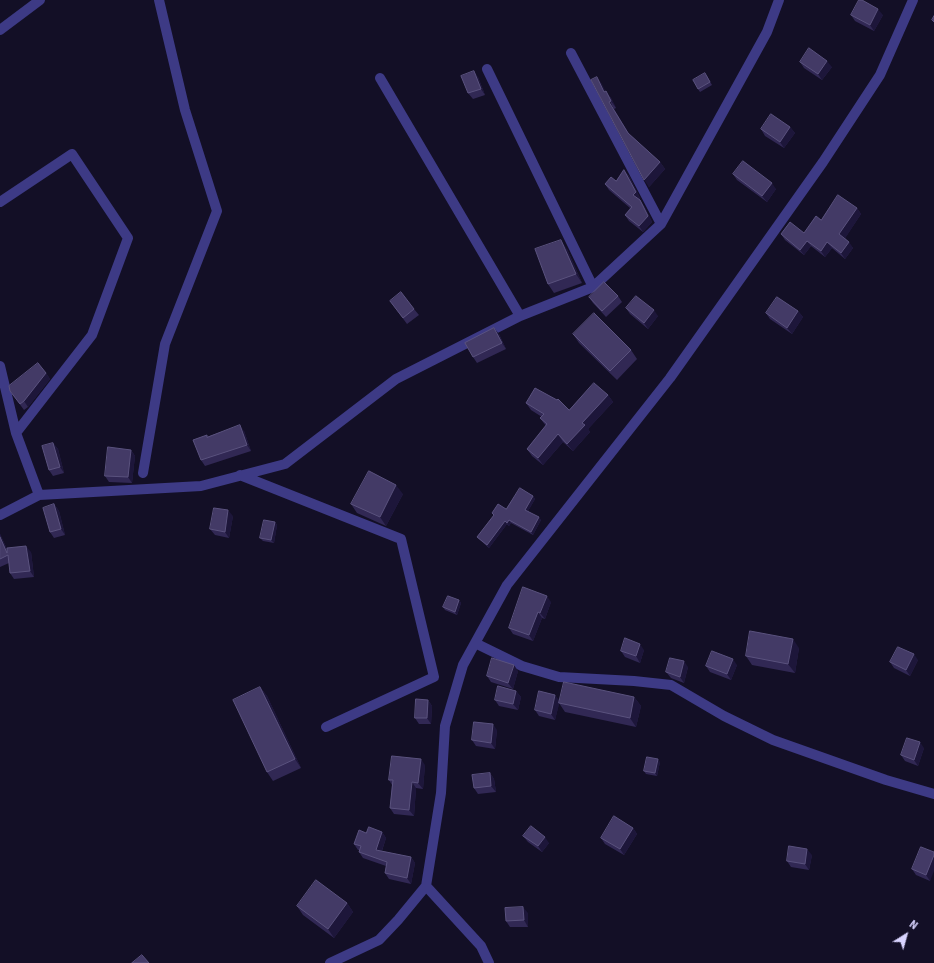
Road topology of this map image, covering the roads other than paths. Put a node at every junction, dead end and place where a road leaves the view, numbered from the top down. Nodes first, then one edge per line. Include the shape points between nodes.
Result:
1 (40, 0) edge
2 (159, 0) edge
3 (779, 0) edge
4 (913, 0) edge
5 (0, 30) edge
6 (571, 53) dead end
7 (487, 69) dead end
8 (380, 78) dead end
9 (0, 202) edge
10 (661, 224) junction
11 (593, 287) junction
12 (520, 316) junction
13 (0, 366) edge
14 (16, 433) junction
15 (143, 473) dead end
16 (240, 475) junction
17 (39, 495) junction
18 (0, 515) edge
19 (475, 644) junction
20 (326, 727) dead end
21 (934, 794) edge
22 (426, 886) junction
23 (330, 963) edge
24 (489, 963) edge

1 - 5 street
2 - 15 street via 185,110 217,211 165,344
3 - 10 street via 767,32
4 - 19 street via 880,75 823,162 670,378 507,585
6 - 10 street
7 - 11 street
8 - 12 street
9 - 14 street via 72,154 128,238 92,335
10 - 11 street
11 - 12 street
12 - 16 street via 396,379 285,464
13 - 14 street
14 - 17 street
16 - 17 street via 201,486
16 - 20 street via 401,539 434,677
17 - 18 street
19 - 21 street via 522,666 559,677 634,681 671,686 773,740
19 - 22 street via 463,665 445,726 441,793
22 - 23 street via 379,940
22 - 24 street via 480,946

